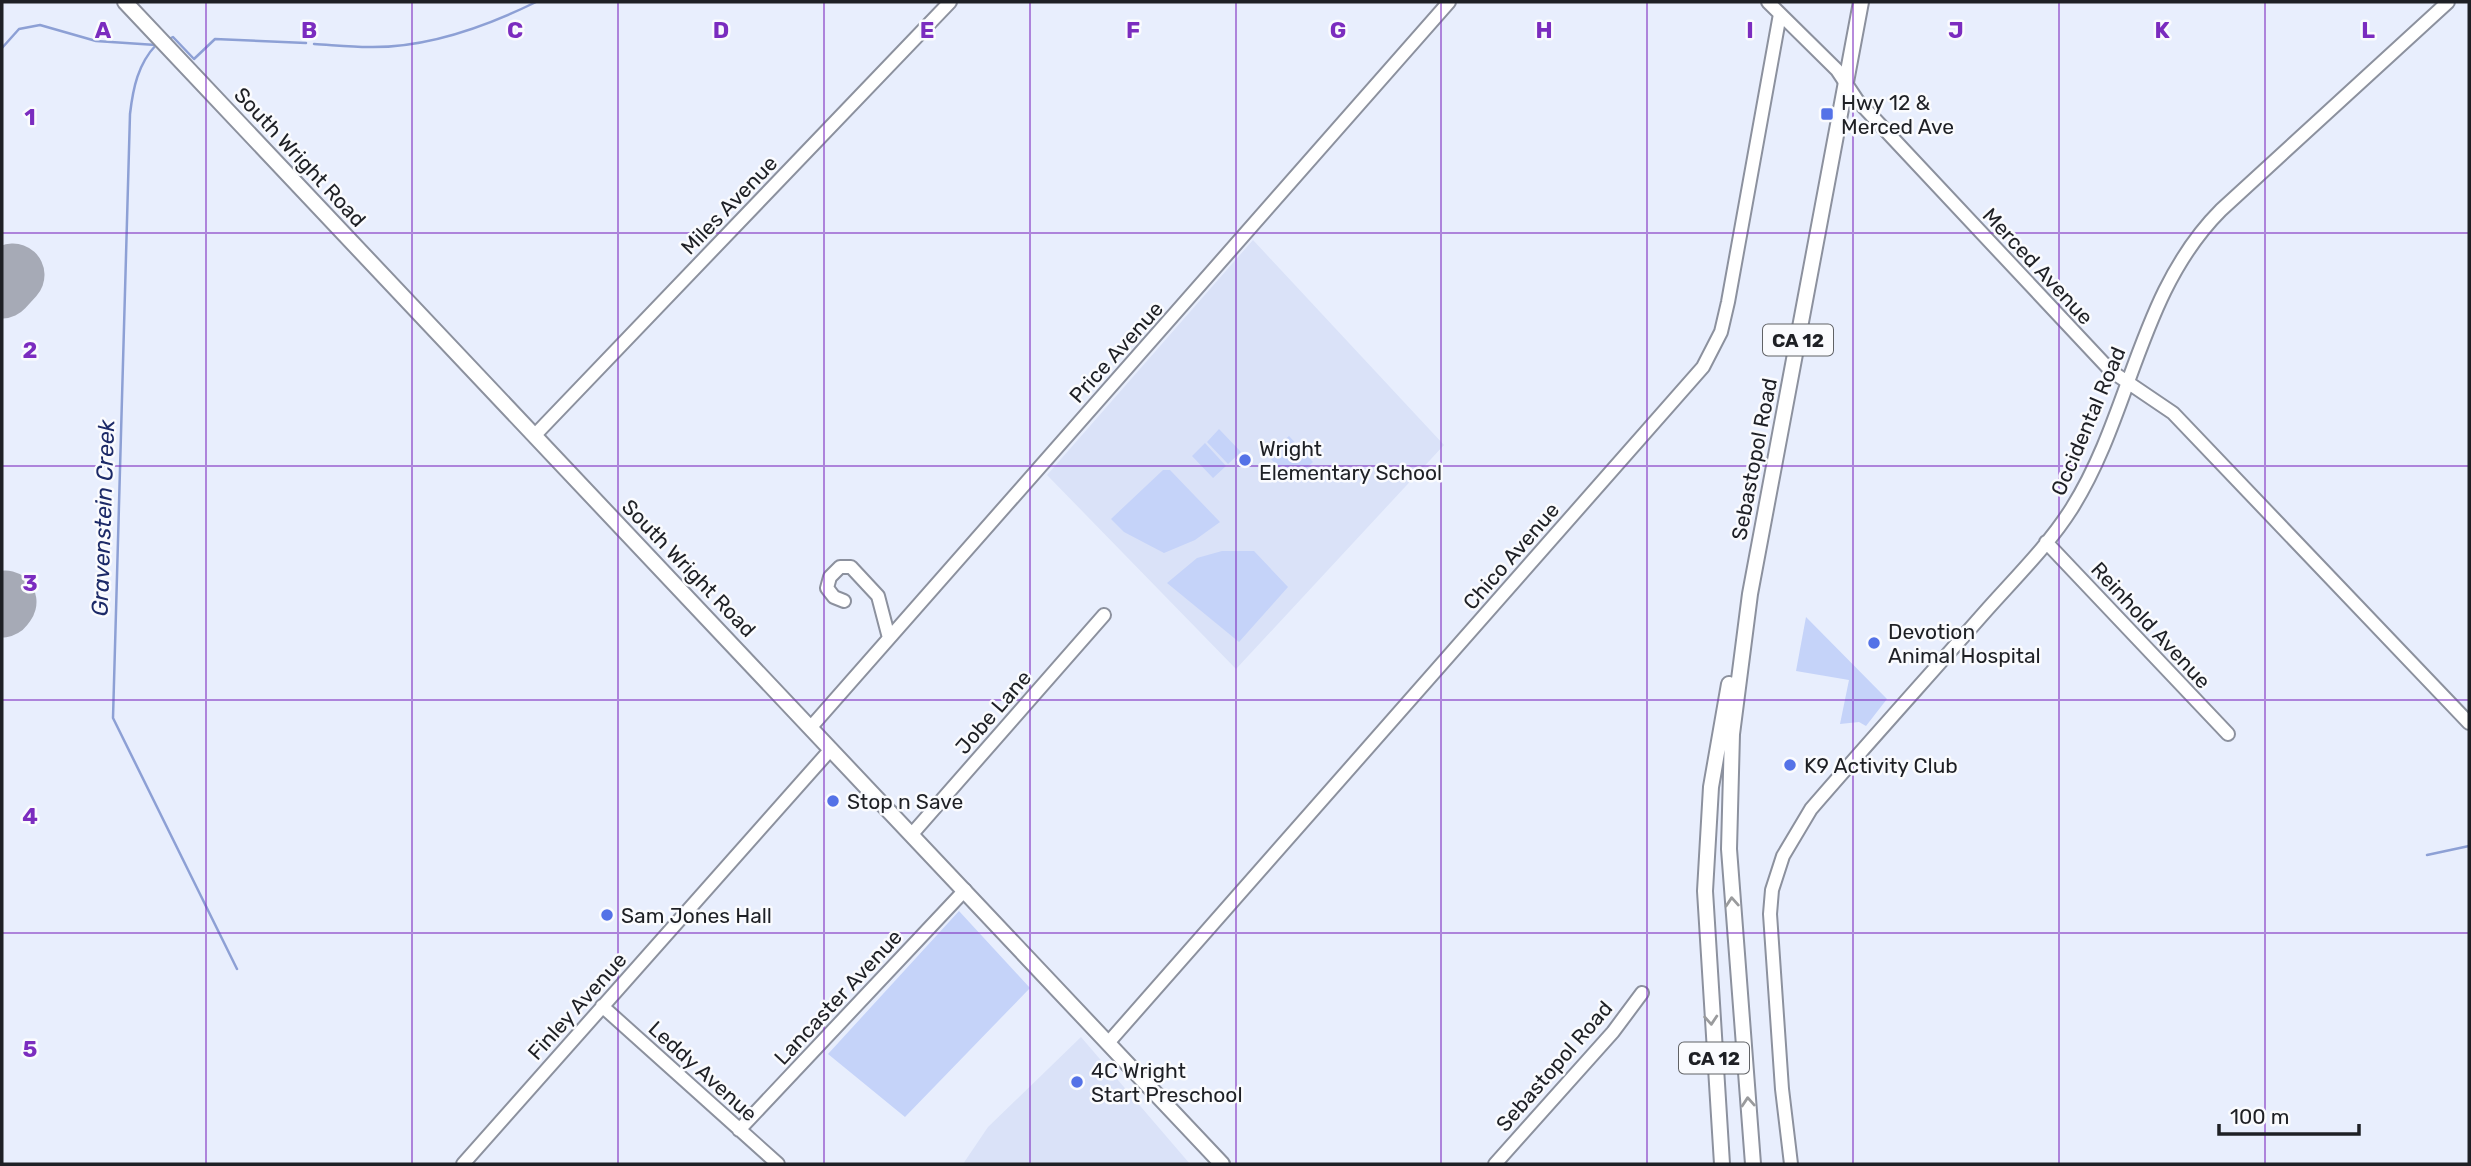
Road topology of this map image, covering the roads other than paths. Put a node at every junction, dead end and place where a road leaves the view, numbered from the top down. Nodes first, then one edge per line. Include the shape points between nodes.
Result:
1 (125, 2) edge
2 (950, 2) edge
3 (1449, 2) edge
4 (1768, 2) edge
5 (1861, 2) edge
6 (2448, 2) edge
7 (1780, 14) junction
8 (1847, 85) junction
9 (2127, 383) junction
10 (535, 435) junction
11 (2046, 542) junction
12 (1750, 594) junction
13 (844, 601) dead end
14 (1104, 615) dead end
15 (889, 638) junction
16 (2469, 723) edge
17 (811, 727) junction
18 (2228, 734) dead end
19 (831, 749) junction
20 (912, 834) junction
21 (965, 890) junction
22 (1642, 993) dead end
23 (603, 1006) junction
24 (1108, 1043) junction
25 (739, 1130) junction
26 (463, 1164) edge
27 (778, 1164) edge
28 (1222, 1164) edge
29 (1495, 1164) edge
30 (1723, 1164) edge
31 (1753, 1164) edge
32 (1791, 1164) edge

1 - 10 main road, South Wright Road
2 - 10 street, Miles Avenue
3 - 15 street, Price Avenue
4 - 7 street, Merced Avenue
5 - 8 main road, Sebastopol Road / CA 12
6 - 9 street, Occidental Road via 2197,236 2165,285
7 - 8 street, Merced Avenue
7 - 24 street, Chico Avenue via 1728,302 1721,332 1703,367
8 - 9 street, Merced Avenue
8 - 12 main road, Sebastopol Road / CA 12
9 - 11 street, Occidental Road via 2080,494
9 - 16 street, Merced Avenue via 2175,415
10 - 17 main road, South Wright Road
11 - 18 street, Reinhold Avenue
11 - 32 street, Occidental Road via 1811,809 1786,847 1772,890 1770,925
12 -> 30 main road, Sebastopol Road / CA 12 via 1717,745 1706,853 1706,942
31 -> 12 main road, Sebastopol Road / CA 12 via 1728,825 1732,734
13 - 15 street via 827,588 840,567 851,567 877,596
14 - 20 street, Jobe Lane
15 - 17 street, Price Avenue
17 - 19 main road, South Wright Road
19 - 20 main road, South Wright Road
19 - 23 street, Finley Avenue
20 - 21 main road, South Wright Road
21 - 24 main road, South Wright Road
21 - 25 street, Lancaster Avenue
22 - 29 street, Sebastopol Road
23 - 25 street, Leddy Avenue
23 - 26 street, Finley Avenue
24 - 28 main road, South Wright Road
25 - 27 street, Leddy Avenue

